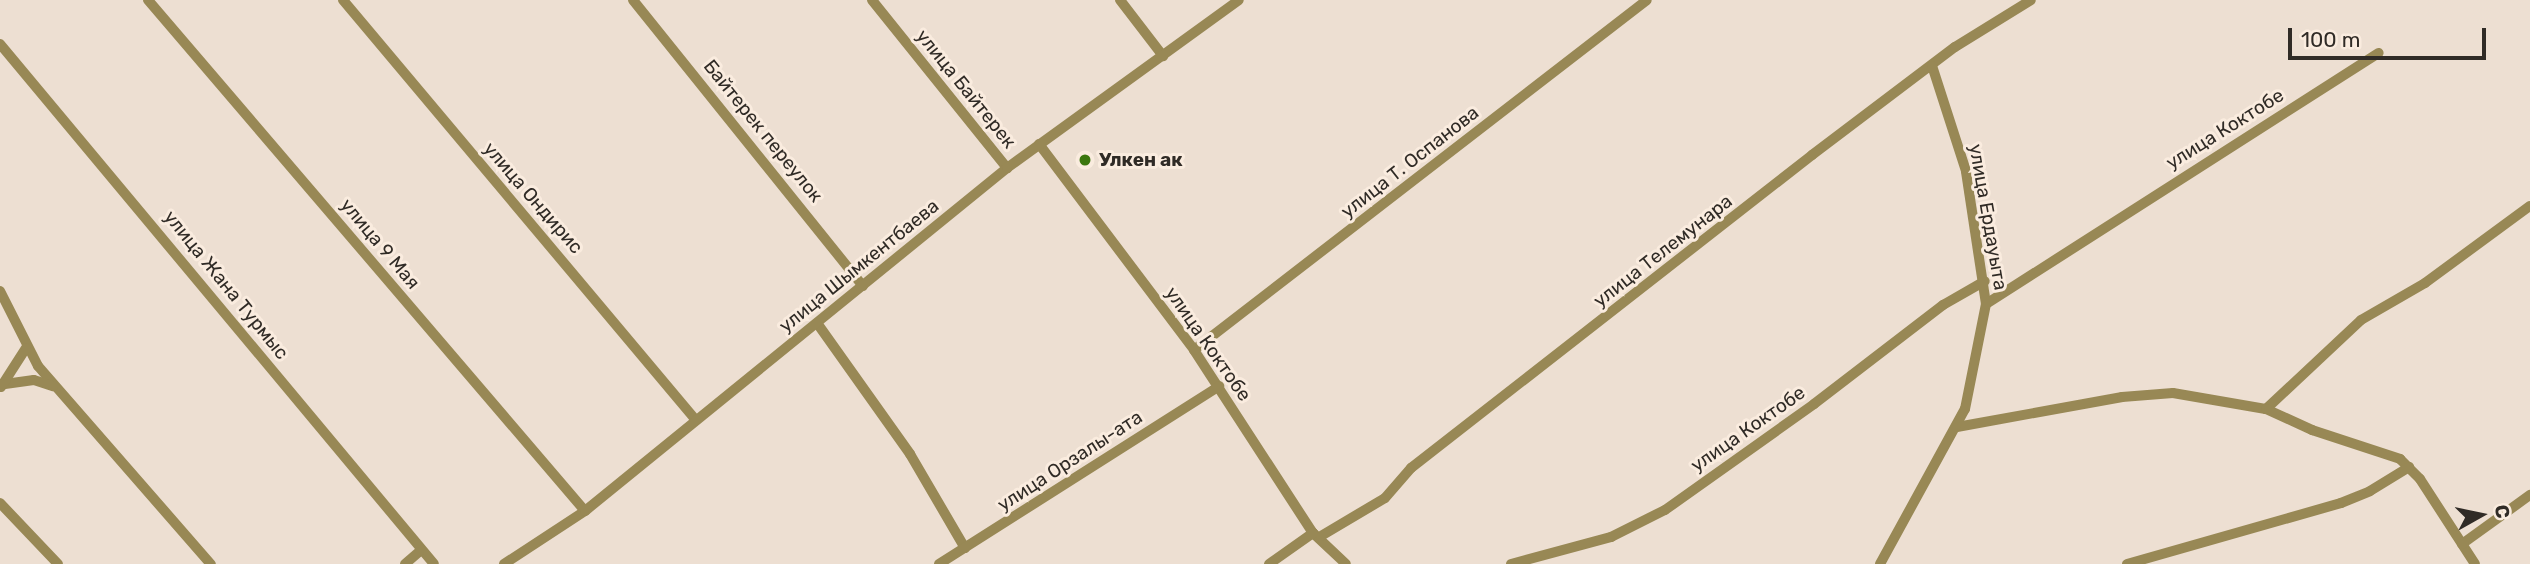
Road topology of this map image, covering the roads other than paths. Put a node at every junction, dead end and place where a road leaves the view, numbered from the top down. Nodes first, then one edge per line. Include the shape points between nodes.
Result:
1 (148, 0) edge
2 (343, 0) edge
3 (633, 0) edge
4 (872, 0) edge
5 (1120, 0) edge
6 (1239, 0) edge
7 (1647, 0) edge
8 (2031, 0) edge
9 (0, 44) edge
10 (2379, 53) dead end
11 (1163, 56) junction
12 (1932, 66) junction
13 (1039, 144) junction
14 (1007, 168) junction
15 (2530, 206) edge
16 (1985, 281) junction
17 (863, 286) junction
18 (0, 291) edge
19 (1986, 304) junction
20 (817, 323) junction
21 (26, 348) junction
22 (1194, 350) junction
23 (3, 385) edge
24 (55, 386) junction
25 (1219, 386) junction
26 (2266, 409) junction
27 (695, 419) junction
28 (1957, 427) junction
29 (2409, 467) junction
30 (2530, 495) edge
31 (0, 503) edge
32 (585, 510) junction
33 (1317, 535) junction
34 (2462, 544) junction
35 (965, 548) junction
36 (419, 552) junction
37 (58, 564) edge
38 (211, 564) edge
39 (405, 564) edge
40 (434, 564) edge
41 (505, 564) edge
42 (939, 564) edge
43 (1269, 564) edge
44 (1346, 564) edge
45 (1511, 564) edge
46 (1880, 564) edge
47 (2127, 564) edge
48 (2475, 564) edge

1 - 32 street, улица 9 Мая
2 - 27 street, улица Ондирис
3 - 17 street, Байтерек переулок
4 - 14 street, улица Байтерек
5 - 11 street
6 - 11 street, улица Шымкентбаева
7 - 22 street, улица Т. Оспанова
8 - 12 street, улица Телемунара
9 - 36 street, улица Жана Турмыс via 376,493
10 - 19 street, улица Коктобе
11 - 13 street, улица Шымкентбаева
12 - 16 street, улица Ердауыта via 1966,171
12 - 33 street, улица Телемунара via 1411,468 1385,498
13 - 14 street, улица Шымкентбаева
13 - 22 street, улица Коктобе
14 - 17 street, улица Шымкентбаева
15 - 26 street via 2425,283 2361,320
16 - 19 street, улица Ердауыта
16 - 45 street, улица Коктобе via 1943,304 1814,404 1665,510 1611,537
17 - 20 street, улица Шымкентбаева
18 - 21 street
19 - 28 street, улица Ердауыта via 1971,388
20 - 27 street, улица Шымкентбаева
20 - 35 street via 910,454
21 - 23 street
21 - 24 street
22 - 25 street, улица Коктобе
23 - 24 street via 34,380
24 - 38 street
25 - 33 street, улица Коктобе
25 - 35 street, улица Орзалы-ата
26 - 28 street via 2173,393 2122,397
26 - 29 street via 2312,430 2400,459
27 - 32 street, улица Шымкентбаева
28 - 46 street, улица Ердауыта
29 - 34 street
29 - 47 street via 2341,503
30 - 34 street
31 - 37 street
32 - 41 street, улица Шымкентбаева
33 - 43 street, улица Телемунара
33 - 44 street, улица Коктобе
34 - 48 street
35 - 42 street, улица Орзалы-ата
36 - 39 street
36 - 40 street

